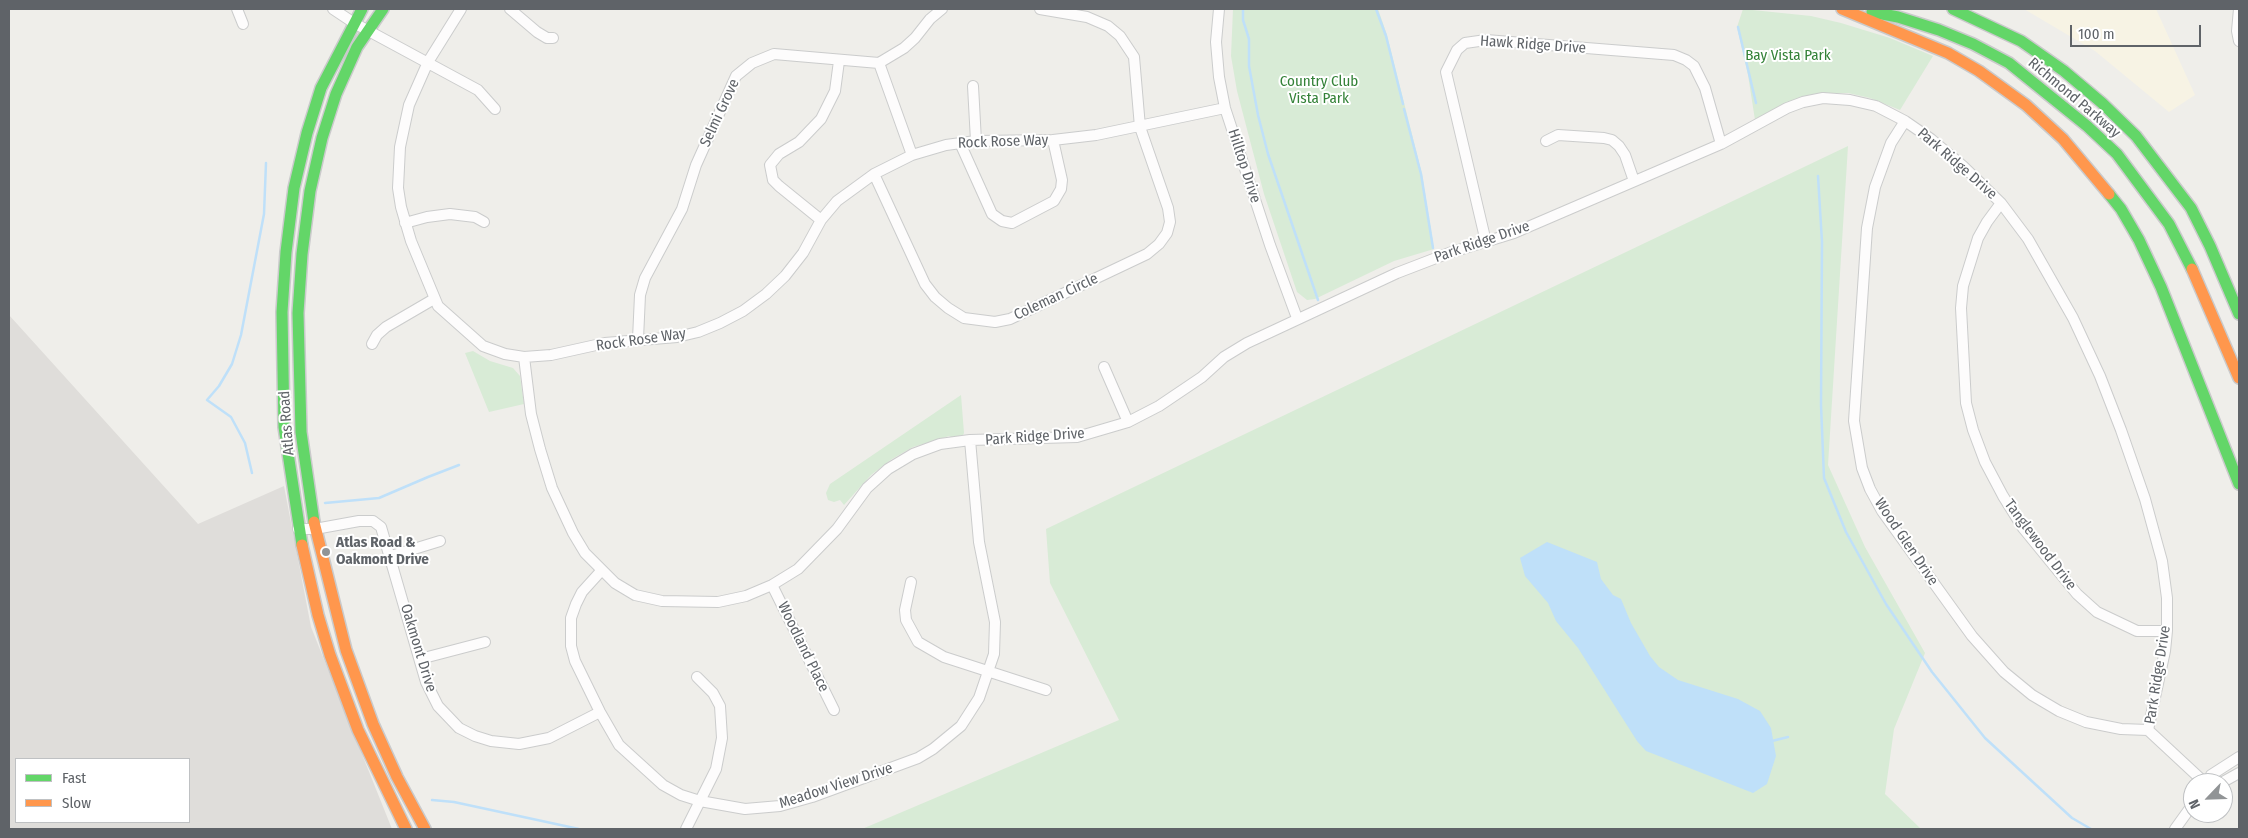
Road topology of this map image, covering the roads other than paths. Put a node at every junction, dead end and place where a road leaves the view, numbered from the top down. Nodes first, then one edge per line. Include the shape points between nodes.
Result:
1 (237, 9) edge
2 (333, 9) edge
3 (362, 9) edge
4 (383, 9) edge
5 (461, 9) edge
6 (510, 9) edge
7 (942, 9) edge
8 (1040, 9) edge
9 (1218, 9) edge
10 (1842, 9) edge
11 (1856, 9) edge
12 (1952, 9) edge
13 (2239, 9) edge
14 (354, 23) junction
15 (244, 24) dead end
16 (368, 30) junction
17 (553, 38) dead end
18 (2239, 41) edge
19 (840, 61) junction
20 (428, 62) junction
21 (879, 63) junction
22 (973, 86) dead end
23 (1225, 108) junction
24 (495, 109) dead end
25 (1905, 120) junction
26 (1140, 127) junction
27 (1053, 140) junction
28 (976, 141) junction
29 (1546, 141) dead end
30 (960, 143) junction
31 (1721, 144) junction
32 (912, 156) junction
33 (874, 174) junction
34 (1634, 182) junction
35 (2002, 204) junction
36 (821, 220) junction
37 (484, 222) dead end
38 (405, 223) junction
39 (1486, 242) junction
40 (434, 299) junction
41 (2239, 314) edge
42 (1297, 318) junction
43 (638, 339) junction
44 (372, 344) dead end
45 (524, 357) junction
46 (1104, 367) dead end
47 (2239, 378) edge
48 (1128, 422) junction
49 (970, 440) junction
50 (2239, 484) edge
51 (298, 529) junction
52 (315, 529) junction
53 (440, 541) dead end
54 (391, 556) junction
55 (601, 571) junction
56 (911, 582) dead end
57 (772, 585) junction
58 (2167, 631) junction
59 (485, 642) dead end
60 (420, 659) junction
61 (989, 671) junction
62 (697, 677) dead end
63 (1046, 690) dead end
64 (834, 710) dead end
65 (600, 712) junction
66 (2148, 730) junction
67 (2239, 757) edge
68 (2195, 773) edge
69 (2214, 773) edge
70 (700, 802) junction
71 (2183, 818) edge
72 (406, 829) edge
73 (425, 829) edge
74 (686, 829) edge
75 (2175, 829) edge

1 - 15 street
2 - 14 street
3 - 14 main road, Atlas Road
4 - 16 main road, Atlas Road
5 - 20 street, Rock Rose Way
6 - 17 street via 537,32
7 - 21 street via 916,38
8 - 26 street via 1100,21 1120,36 1134,58 1137,70
9 - 23 street, Hilltop Drive via 1216,42
10 - 50 main road via 1915,38 1979,71 2026,104 2063,138 2094,174 2121,209 2161,287
11 - 47 main road, Richmond Parkway via 1898,17 1973,44 2009,63 2093,131 2123,162 2169,224
12 - 41 main road, Richmond Parkway via 2021,41 2102,103 2136,136 2191,208
13 - 18 street via 2236,31
14 - 16 street
14 - 51 main road, Atlas Road via 321,88 307,133 294,188 286,252 282,328 284,428
16 - 20 street
16 - 52 main road, Atlas Road via 336,94 327,122 310,191 302,254 298,336 301,432
19 - 21 street, Selmi Grove
19 - 36 street via 835,91 821,119 770,165 773,180
19 - 43 street, Selmi Grove via 774,54 752,63 736,76 696,165 682,209 645,278 640,295
20 - 24 street via 478,90
20 - 38 street, Rock Rose Way via 410,105 400,147 398,188
21 - 32 street
22 - 28 street
23 - 26 street, Rock Rose Way
23 - 42 street, Hilltop Drive
25 - 31 street, Park Ridge Drive via 1876,106 1824,98 1787,108
25 - 35 street, Park Ridge Drive via 1957,160
25 - 66 street, Wood Glen Drive via 1891,143 1877,180 1867,228 1854,421 1862,468 1870,489 1882,511 1972,636 2011,678 2059,712 2086,722
26 - 27 street, Rock Rose Way
26 - 33 street, Coleman Circle via 1169,215 1167,233 1160,244 1147,254 1010,319 995,322 964,318 935,297 925,284
27 - 28 street, Rock Rose Way
27 - 30 street via 1061,189 1054,201 1012,223 992,214
28 - 30 street, Rock Rose Way
29 - 34 street via 1558,135 1612,140 1625,155
30 - 32 street, Rock Rose Way
31 - 34 street, Park Ridge Drive
31 - 39 street, Hawk Ridge Drive via 1705,88 1694,66 1686,60 1674,56 1486,40 1465,44 1457,50 1446,72
32 - 33 street, Rock Rose Way
33 - 36 street, Rock Rose Way via 837,201
34 - 39 street, Park Ridge Drive
35 - 58 street, Park Ridge Drive via 2028,238 2073,318 2121,430 2156,534 2167,598
35 - 58 street, Tanglewood Drive via 1978,238 1966,270 1961,308 1966,403 1985,462 2023,528 2077,594 2097,612 2138,631
36 - 43 street, Rock Rose Way via 803,253 785,276 743,311 698,332
37 - 38 street via 475,216 450,214
38 - 40 street, Rock Rose Way
39 - 42 street, Park Ridge Drive via 1412,266
40 - 44 street via 386,327
40 - 45 street, Rock Rose Way via 482,346
42 - 48 street, Park Ridge Drive via 1224,357 1202,377
43 - 45 street, Rock Rose Way
45 - 55 street, Park Ridge Drive via 531,414 552,488 573,533
46 - 48 street
48 - 49 street, Park Ridge Drive via 1077,437
49 - 57 street, Park Ridge Drive via 940,444 913,454 888,469 867,488 819,550 798,569
49 - 61 street, Meadow View Drive via 979,542 995,622 994,654
51 - 52 street, Oakmont Drive
51 - 72 main road, Atlas Road via 318,615 345,696 382,784
52 - 54 street, Oakmont Drive via 372,521 381,527
52 - 73 main road, Atlas Road via 334,610 360,691 397,776
53 - 54 street
54 - 60 street, Oakmont Drive
55 - 57 street, Park Ridge Drive via 635,595 662,601 718,602 746,596
55 - 65 street, Meadow View Drive via 582,592 571,618 569,634 575,661
56 - 61 street via 906,620 918,642 944,656
57 - 64 street, Woodland Place
58 - 66 street, Park Ridge Drive
59 - 60 street
60 - 65 street, Oakmont Drive via 430,693 447,717 459,728 491,741 536,742
61 - 63 street
61 - 70 street, Meadow View Drive via 979,698 961,726 918,758 780,806 745,809
62 - 70 street via 713,693 720,706 722,738 716,769
65 - 70 street, Meadow View Drive via 620,746 641,767 663,785
66 - 68 street, Park Ridge Drive
67 - 69 street
70 - 74 street
71 - 75 street

